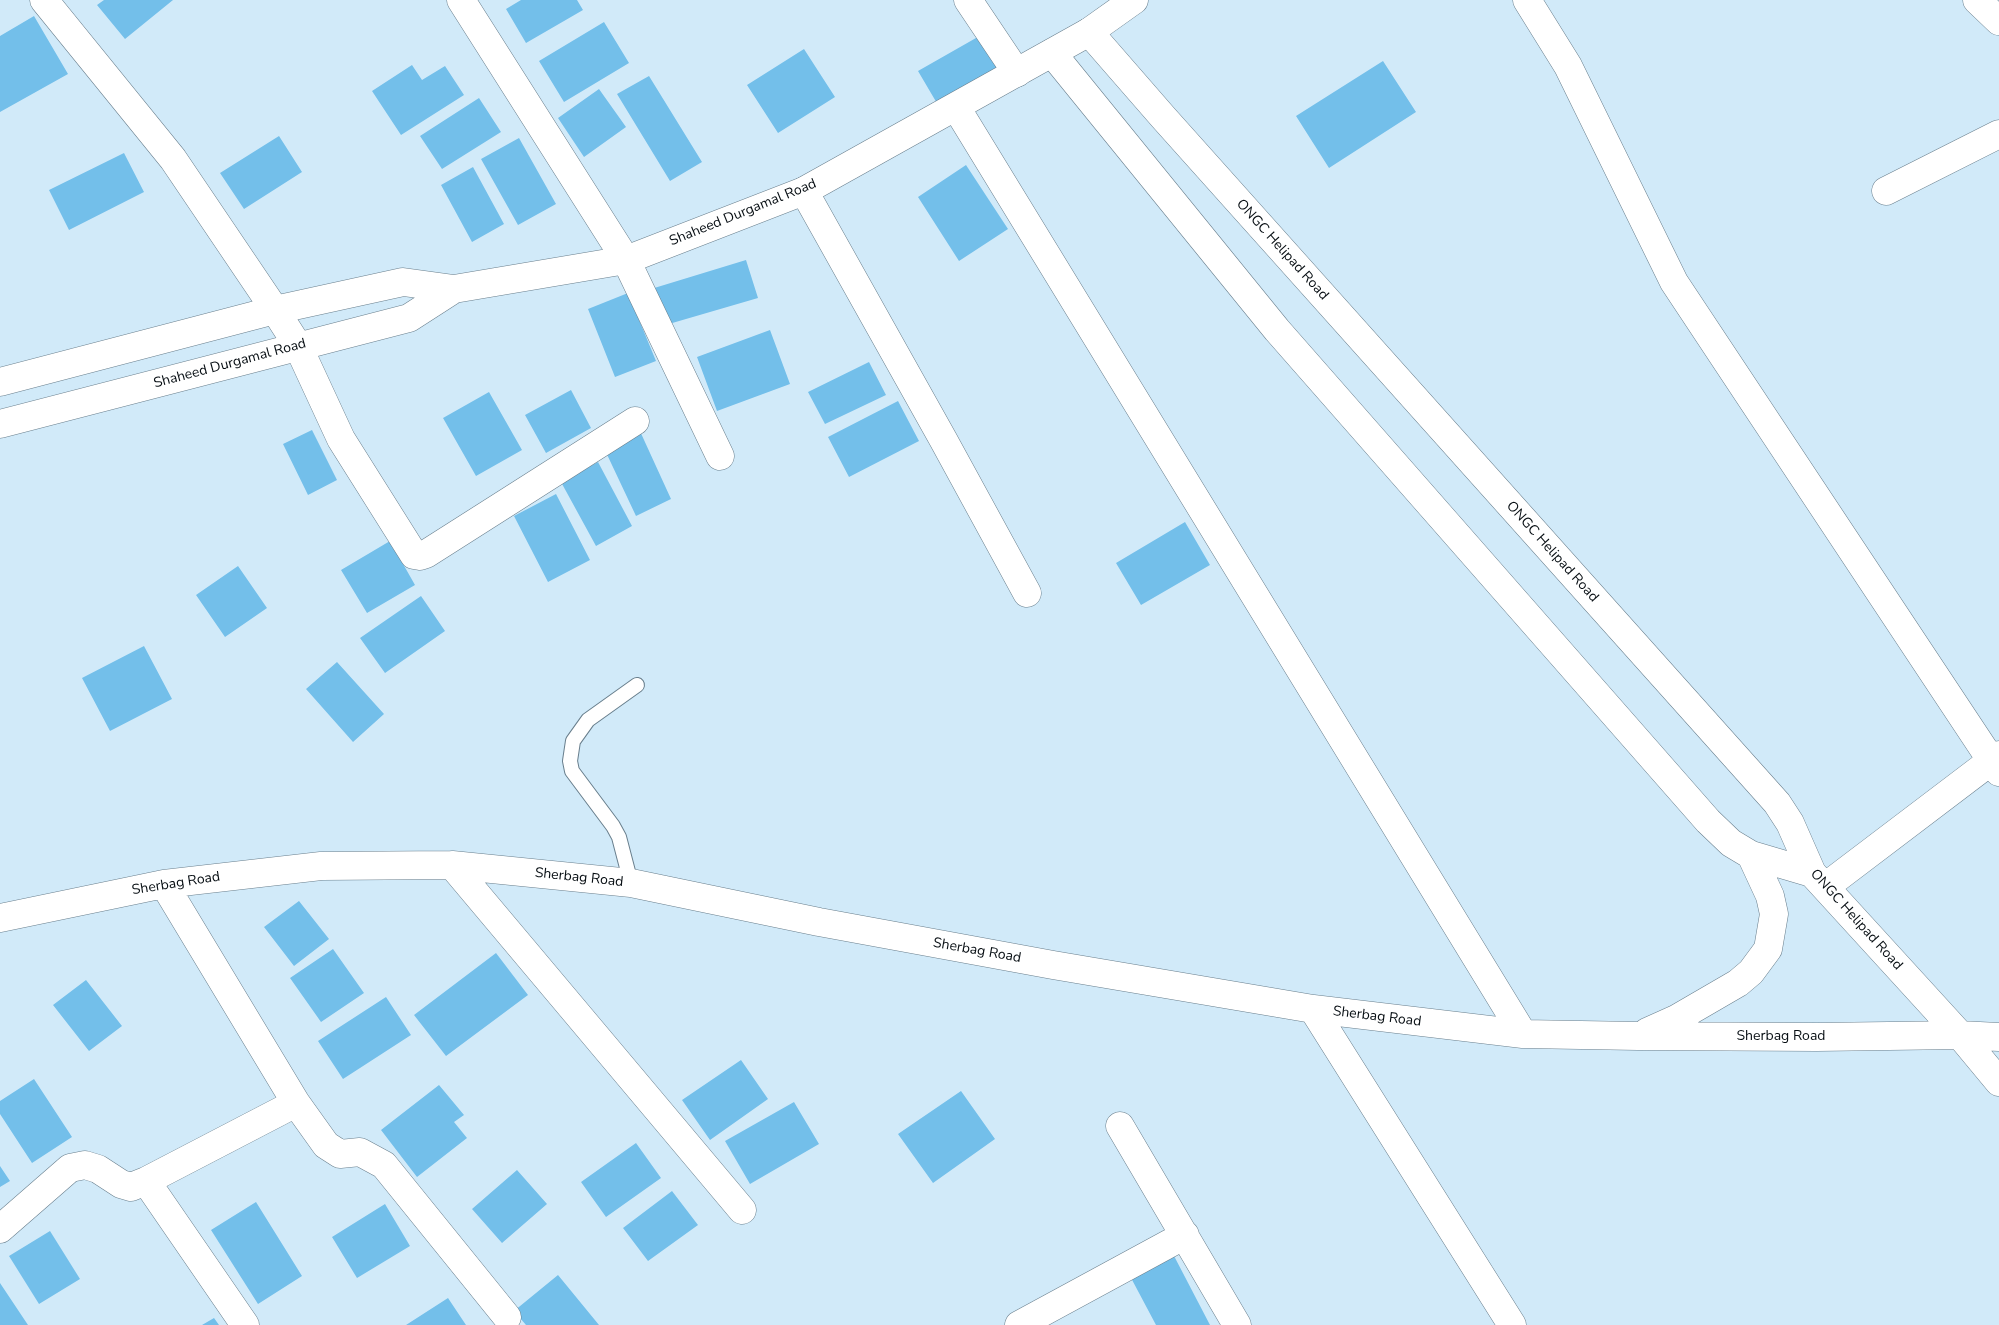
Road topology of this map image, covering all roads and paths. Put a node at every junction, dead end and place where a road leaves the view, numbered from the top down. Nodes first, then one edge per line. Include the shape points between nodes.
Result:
1 (44, 0) edge
2 (461, 0) edge
3 (968, 0) edge
4 (1134, 0) edge
5 (1526, 0) edge
6 (1977, 0) edge
7 (1999, 21) edge
8 (1089, 32) junction
9 (1052, 53) junction
10 (1017, 73) junction
11 (956, 107) junction
12 (1999, 134) edge
13 (804, 191) junction
14 (1886, 191) dead end
15 (626, 260) junction
16 (454, 289) junction
17 (275, 310) junction
18 (298, 346) junction
19 (0, 382) edge
20 (635, 421) dead end
21 (0, 424) edge
22 (720, 456) dead end
23 (1027, 593) dead end
24 (637, 684) dead end
25 (1996, 763) edge
26 (1751, 855) junction
27 (452, 865) junction
28 (1818, 880) junction
29 (631, 883) junction
30 (164, 884) junction
31 (0, 918) edge
32 (1313, 1009) junction
33 (1523, 1034) junction
34 (1960, 1035) junction
35 (1638, 1036) junction
36 (1999, 1037) edge
37 (1999, 1082) edge
38 (296, 1103) junction
39 (1120, 1126) dead end
40 (146, 1182) junction
41 (742, 1210) dead end
42 (0, 1229) edge
43 (1185, 1236) junction
44 (507, 1317) dead end
45 (245, 1325) edge
46 (1019, 1325) edge
47 (1237, 1325) edge
48 (1512, 1325) edge

1 - 17 street via 173,159
2 - 15 street
3 - 10 street
4 - 8 street, Shaheed Durgamal Road
5 - 25 street via 1568,66 1674,282
6 - 7 street
8 - 9 street, Shaheed Durgamal Road
8 - 28 street, ONGC Helipad Road via 1777,802
9 - 10 street, Shaheed Durgamal Road
9 - 26 street via 1277,330 1708,821 1731,843
10 - 11 street, Shaheed Durgamal Road
11 - 13 street, Shaheed Durgamal Road
11 - 33 street
12 - 14 street
13 - 15 street, Shaheed Durgamal Road
13 - 23 street
15 - 16 street, Shaheed Durgamal Road
15 - 22 street
16 - 17 street, Shaheed Durgamal Road via 403,282
16 - 18 street, Shaheed Durgamal Road via 409,318
17 - 18 street
17 - 19 street, Shaheed Durgamal Road
18 - 20 street via 342,439 414,555 426,554
18 - 21 street, Shaheed Durgamal Road
24 - 29 lane via 588,720 573,741 570,761 572,771 619,836
25 - 28 street
26 - 28 street
26 - 35 street via 1770,896 1774,914 1768,949 1752,972 1738,983 1676,1019
27 - 29 street, Sherbag Road
27 - 30 street, Sherbag Road via 321,866
27 - 41 street
28 - 34 street, ONGC Helipad Road
29 - 32 street, Sherbag Road via 1044,964
30 - 31 street, Sherbag Road
30 - 38 street
32 - 33 street, Sherbag Road
32 - 48 street
33 - 35 street, Sherbag Road
34 - 35 street, Sherbag Road
34 - 36 street, Sherbag Road
34 - 37 street, ONGC Helipad Road
38 - 40 street
38 - 44 street via 326,1145 340,1154 360,1152 384,1165
39 - 43 street
40 - 42 street via 131,1186 85,1165 70,1168
40 - 45 street
43 - 46 street
43 - 47 street

